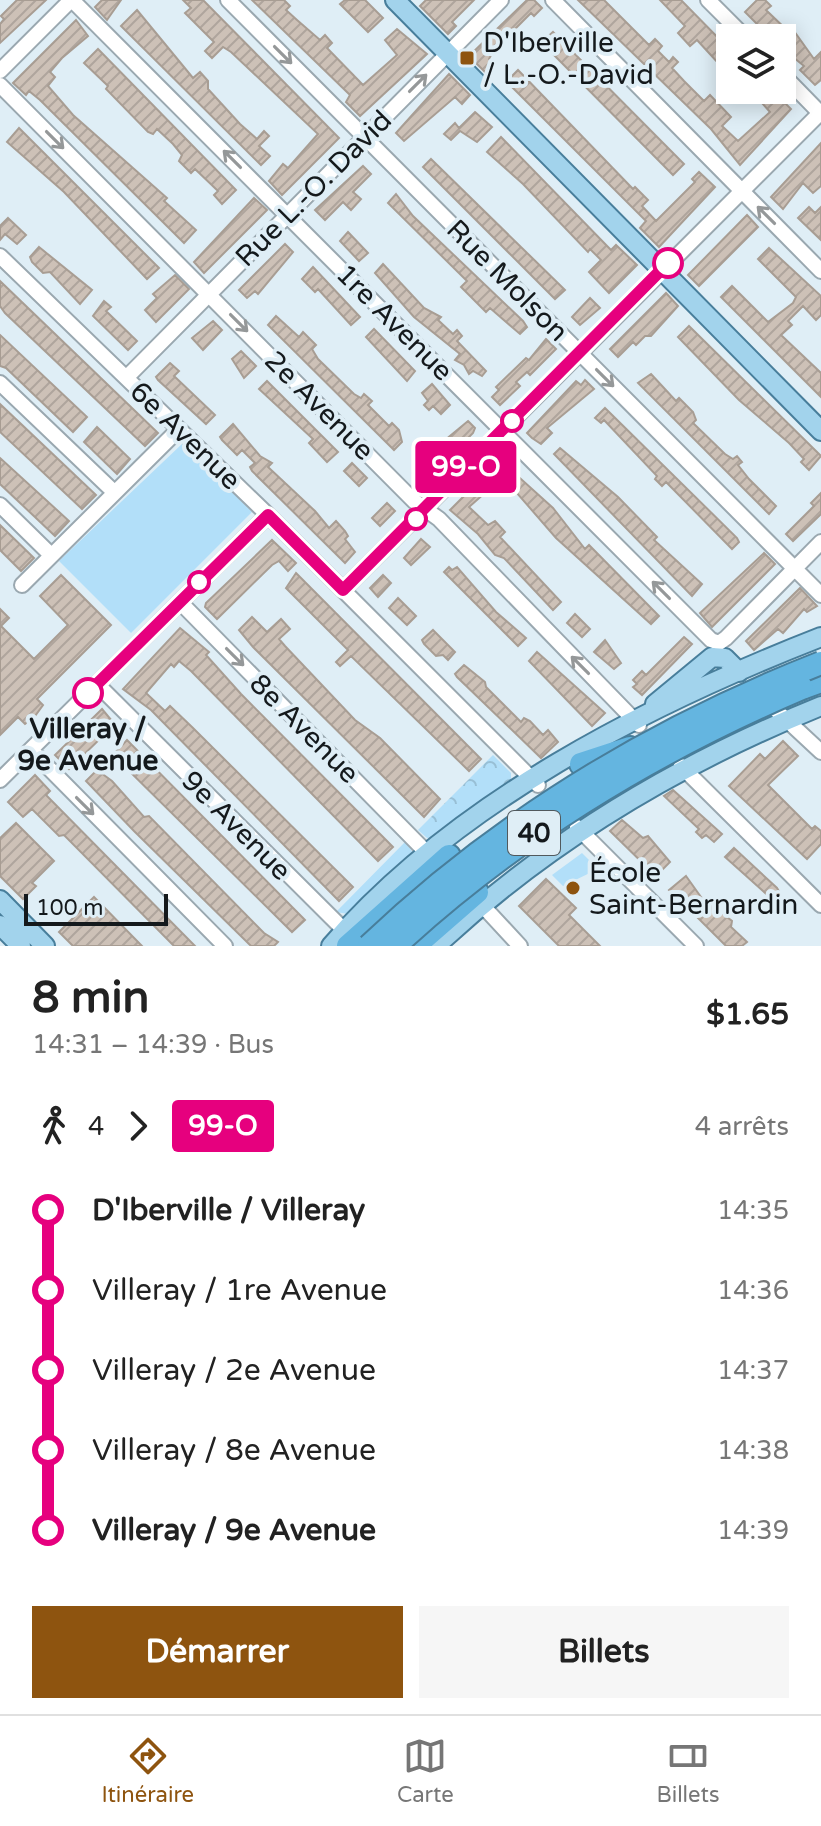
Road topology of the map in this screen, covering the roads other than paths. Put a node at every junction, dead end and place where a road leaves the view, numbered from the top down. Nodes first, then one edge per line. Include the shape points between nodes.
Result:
1 (72, 0) edge
2 (228, 0) edge
3 (395, 0) edge
4 (501, 0) edge
5 (553, 0) edge
6 (708, 0) edge
7 (732, 24) edge
8 (448, 53) junction
9 (0, 71) edge
10 (0, 85) edge
11 (796, 88) edge
12 (821, 113) edge
13 (365, 136) junction
14 (742, 191) junction
15 (287, 214) junction
16 (0, 256) edge
17 (662, 270) junction
18 (821, 271) edge
19 (209, 293) junction
20 (580, 352) junction
21 (127, 377) junction
22 (0, 383) edge
23 (179, 429) junction
24 (503, 430) junction
25 (821, 431) edge
26 (114, 492) junction
27 (0, 505) edge
28 (426, 509) junction
29 (268, 515) junction
30 (821, 542) edge
31 (51, 555) junction
32 (795, 568) junction
33 (22, 585) dead end
34 (343, 590) junction
35 (821, 595) edge
36 (180, 602) junction
37 (821, 637) edge
38 (821, 663) edge
39 (821, 681) edge
40 (97, 684) junction
41 (821, 706) edge
42 (782, 716) junction
43 (641, 729) junction
44 (688, 741) junction
45 (31, 750) junction
46 (821, 752) edge
47 (683, 768) junction
48 (0, 780) edge
49 (535, 782) junction
50 (580, 829) junction
51 (439, 855) junction
52 (479, 899) junction
53 (0, 900) edge
54 (821, 905) edge
55 (0, 925) edge
56 (347, 938) edge
57 (16, 944) edge
58 (45, 946) edge
59 (225, 946) edge
60 (331, 946) edge
61 (369, 946) edge
62 (395, 946) edge
63 (415, 946) edge
64 (436, 946) edge
65 (520, 946) edge
66 (696, 946) edge

1 - 9 street
15 -> 1 street, 1re Avenue
2 -> 13 street, Rue Molson
3 - 8 main road
4 - 8 street, Rue L.-O. David
5 - 14 street
6 - 7 street
13 -> 8 street, Rue L.-O. David
8 - 17 main road
10 -> 19 street, 2e Avenue
11 - 12 street
12 - 14 street
13 - 15 street, Rue L.-O. David
13 - 20 street, Rue Molson
14 - 17 street
18 -> 14 street
15 - 19 street, Rue L.-O. David
15 - 24 street, 1re Avenue
16 - 21 street, 6e Avenue
17 - 20 street
17 - 25 main road
19 - 21 street, Rue L.-O. David
19 -> 28 street, 2e Avenue
20 - 24 street
20 -> 32 street, Rue Molson
21 - 23 street, 6e Avenue
22 - 26 street
23 - 26 street
23 - 29 street, 6e Avenue
24 - 28 street
32 -> 24 street, 1re Avenue via 718,643
26 - 31 street
27 - 31 street
28 - 34 street
43 -> 28 street, 2e Avenue
29 - 34 street, 6e Avenue
29 - 36 street
30 - 32 street
31 - 33 street
32 - 35 street, Rue Molson
34 - 49 street, 6e Avenue
36 - 40 street
36 -> 51 street, 8e Avenue
37 - 43 main road via 743,677 722,657 709,658
38 - 43 highway, 40, bridge
39 - 44 highway, 40, bridge
40 - 45 street
40 - 56 street, 9e Avenue
41 - 42 main road
42 - 46 street
42 - 47 main road
43 - 49 main road
43 - 51 highway, bridge
43 - 61 highway, 40, bridge via 439,882
44 - 52 highway, bridge via 629,789 563,829
44 - 62 highway, 40, bridge via 514,847
45 - 48 street
45 -> 59 street
47 - 50 main road
47 - 54 street
49 - 51 main road
50 - 52 main road
50 - 66 street
51 - 56 highway
52 - 63 highway
52 - 64 main road
52 - 65 street
53 - 58 main road
55 - 57 main road
56 - 60 main road

